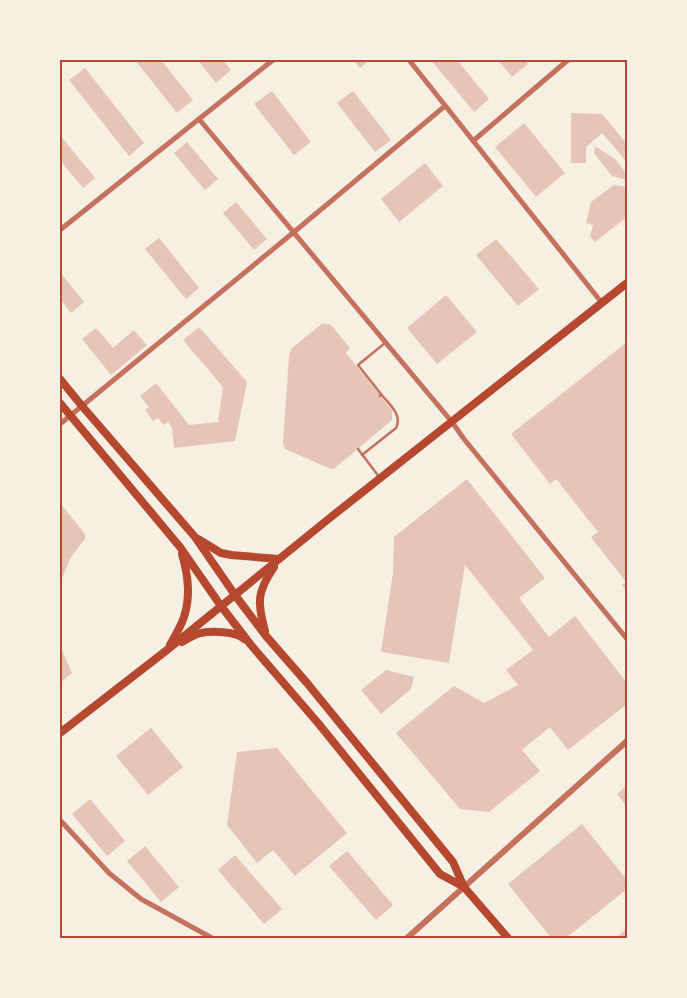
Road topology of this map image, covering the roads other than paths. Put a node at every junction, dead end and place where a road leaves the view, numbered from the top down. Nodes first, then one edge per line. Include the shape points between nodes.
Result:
1 (273, 60) edge
2 (409, 60) edge
3 (568, 60) edge
4 (445, 106) junction
5 (199, 119) junction
6 (472, 141) junction
7 (60, 230) edge
8 (294, 232) junction
9 (627, 283) edge
10 (602, 303) junction
11 (385, 343) junction
12 (60, 379) edge
13 (60, 403) edge
14 (82, 406) junction
15 (70, 416) junction
16 (452, 422) junction
17 (60, 424) edge
18 (358, 449) dead end
19 (362, 454) junction
20 (380, 478) junction
21 (194, 537) junction
22 (180, 547) junction
23 (280, 559) junction
24 (235, 596) junction
25 (221, 606) junction
26 (266, 636) junction
27 (627, 640) edge
28 (252, 645) junction
29 (167, 650) junction
30 (60, 733) edge
31 (627, 741) edge
32 (60, 820) edge
33 (464, 887) junction
34 (212, 938) edge
35 (407, 938) edge
36 (508, 938) edge

1 - 5 street
2 - 4 street
3 - 6 street
4 - 6 street
4 - 8 street
5 - 7 street
5 - 8 street
6 - 10 street
8 - 11 street
8 - 14 street
9 - 10 main road
10 - 16 main road
11 - 16 street
11 - 19 lane via 358,365 398,415 398,424
12 - 14 main road
13 - 15 main road
14 - 15 street
14 - 21 main road
15 - 17 street
15 - 22 main road
16 - 20 main road
16 - 27 street
18 - 19 lane
19 - 20 lane
20 - 23 main road
21 - 23 main road via 221,553
21 - 24 main road
22 - 25 main road
22 - 29 main road via 187,571 188,591 184,616
23 - 24 main road
23 - 26 main road via 267,577 259,597
24 - 25 main road
24 - 26 main road
25 - 28 main road
25 - 29 main road
26 - 33 main road via 453,862
28 - 29 main road via 241,636 221,632 199,633
28 - 33 main road via 440,874
29 - 30 main road
31 - 33 street
32 - 34 street via 109,873 141,899
33 - 35 street
33 - 36 main road

